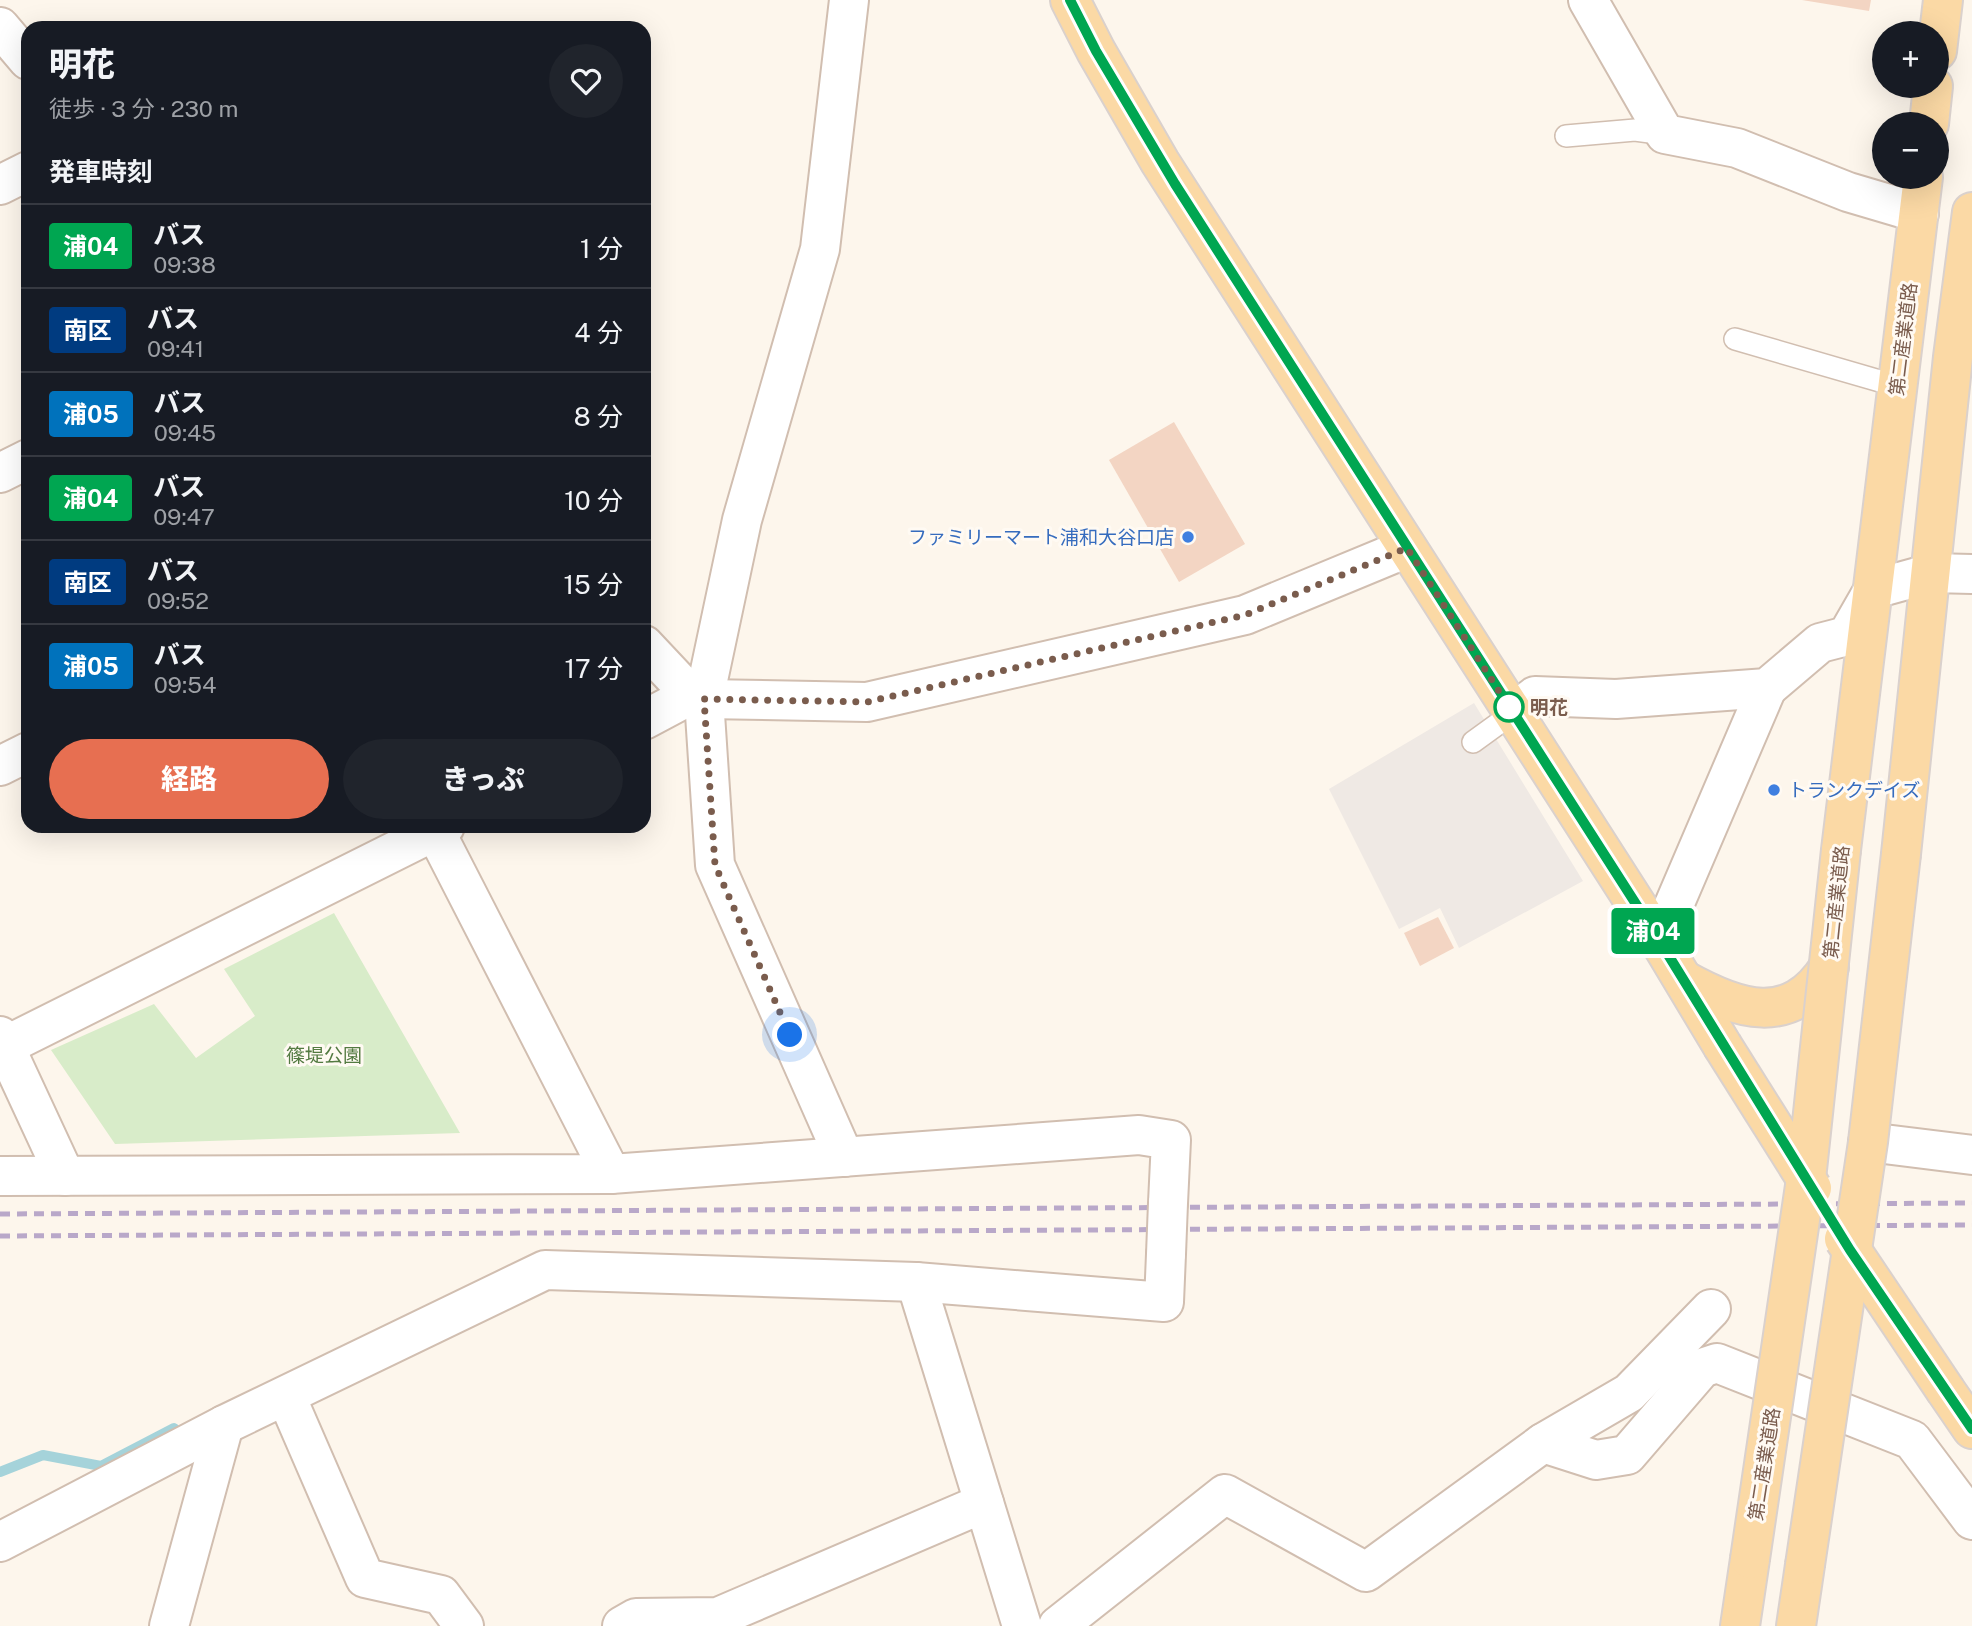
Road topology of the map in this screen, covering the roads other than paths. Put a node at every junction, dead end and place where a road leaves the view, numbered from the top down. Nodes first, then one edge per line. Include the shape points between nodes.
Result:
1 (849, 0) edge
2 (1070, 0) edge
3 (1588, 0) edge
4 (1943, 0) edge
5 (1941, 21) edge
6 (0, 27) edge
7 (21, 52) edge
8 (1665, 134) junction
9 (1566, 136) dead end
10 (21, 174) edge
11 (0, 185) edge
12 (1921, 195) edge
13 (1972, 212) edge
14 (1735, 339) dead end
15 (1963, 358) edge
16 (1897, 386) junction
17 (21, 463) edge
18 (0, 474) edge
19 (1407, 548) junction
20 (1932, 573) junction
21 (1972, 574) edge
22 (1874, 589) junction
23 (651, 652) edge
24 (1767, 688) junction
25 (697, 697) junction
26 (1513, 713) junction
27 (651, 717) edge
28 (1473, 742) dead end
29 (21, 756) edge
30 (0, 766) edge
31 (430, 833) edge
32 (442, 833) edge
33 (1659, 940) junction
34 (1829, 967) junction
35 (1684, 981) junction
36 (3, 1041) edge
37 (1868, 1142) junction
38 (1972, 1155) edge
39 (844, 1157) junction
40 (611, 1174) junction
41 (0, 1176) edge
42 (65, 1176) junction
43 (1807, 1179) junction
44 (1850, 1250) junction
45 (916, 1282) junction
46 (1711, 1310) dead end
47 (286, 1396) junction
48 (218, 1429) junction
49 (1972, 1429) edge
50 (1544, 1443) junction
51 (984, 1503) junction
52 (1972, 1520) edge
53 (0, 1542) edge
54 (169, 1626) edge
55 (464, 1626) edge
56 (622, 1626) edge
57 (1021, 1626) edge
58 (1058, 1626) edge
59 (1740, 1626) edge
60 (1796, 1626) edge

1 - 25 street via 820,249
2 - 19 main road via 1160,162
3 - 8 street
4 - 5 main road
6 - 7 street
8 - 9 lane via 1636,130
8 - 12 street via 1737,148 1847,192
10 - 11 street
12 - 16 main road, 第二産業道路
13 - 15 main road
14 - 16 lane
15 - 20 main road
16 - 22 main road, 第二産業道路
17 - 18 street
19 - 25 street via 1245,615 867,702
19 - 26 main road
20 - 21 street
20 - 22 street
20 - 37 main road, bridge
22 - 24 street via 1847,636 1820,643
22 - 34 main road, 第二産業道路, bridge
23 - 25 street
24 - 26 street via 1616,699 1535,696
24 - 33 street
25 - 27 street
25 - 39 street via 715,865
26 - 28 lane
26 - 33 main road
29 - 30 street
31 - 36 street
32 - 40 street
33 - 35 main road
34 - 35 main road via 1806,995 1788,1004 1760,1007 1736,1005
34 - 43 main road, 第二産業道路, bridge
35 - 43 main road, bridge
36 - 42 street
37 - 38 street
37 - 44 main road, bridge
39 - 40 street
39 - 45 street, bridge via 1139,1135 1171,1140 1164,1302
40 - 42 street
41 - 42 street
43 - 44 main road, bridge
43 - 59 main road, 第二産業道路, bridge
44 - 49 main road, bridge
44 - 60 main road, bridge
45 - 47 street via 545,1270
45 - 51 street
46 - 50 street via 1629,1393
47 - 48 street
47 - 55 street via 365,1578 441,1595
48 - 53 street
48 - 54 street
50 - 52 street via 1596,1461 1627,1455 1702,1368 1717,1363 1912,1440
50 - 58 street via 1366,1572 1226,1494
51 - 56 street via 718,1617 636,1619
51 - 57 street

